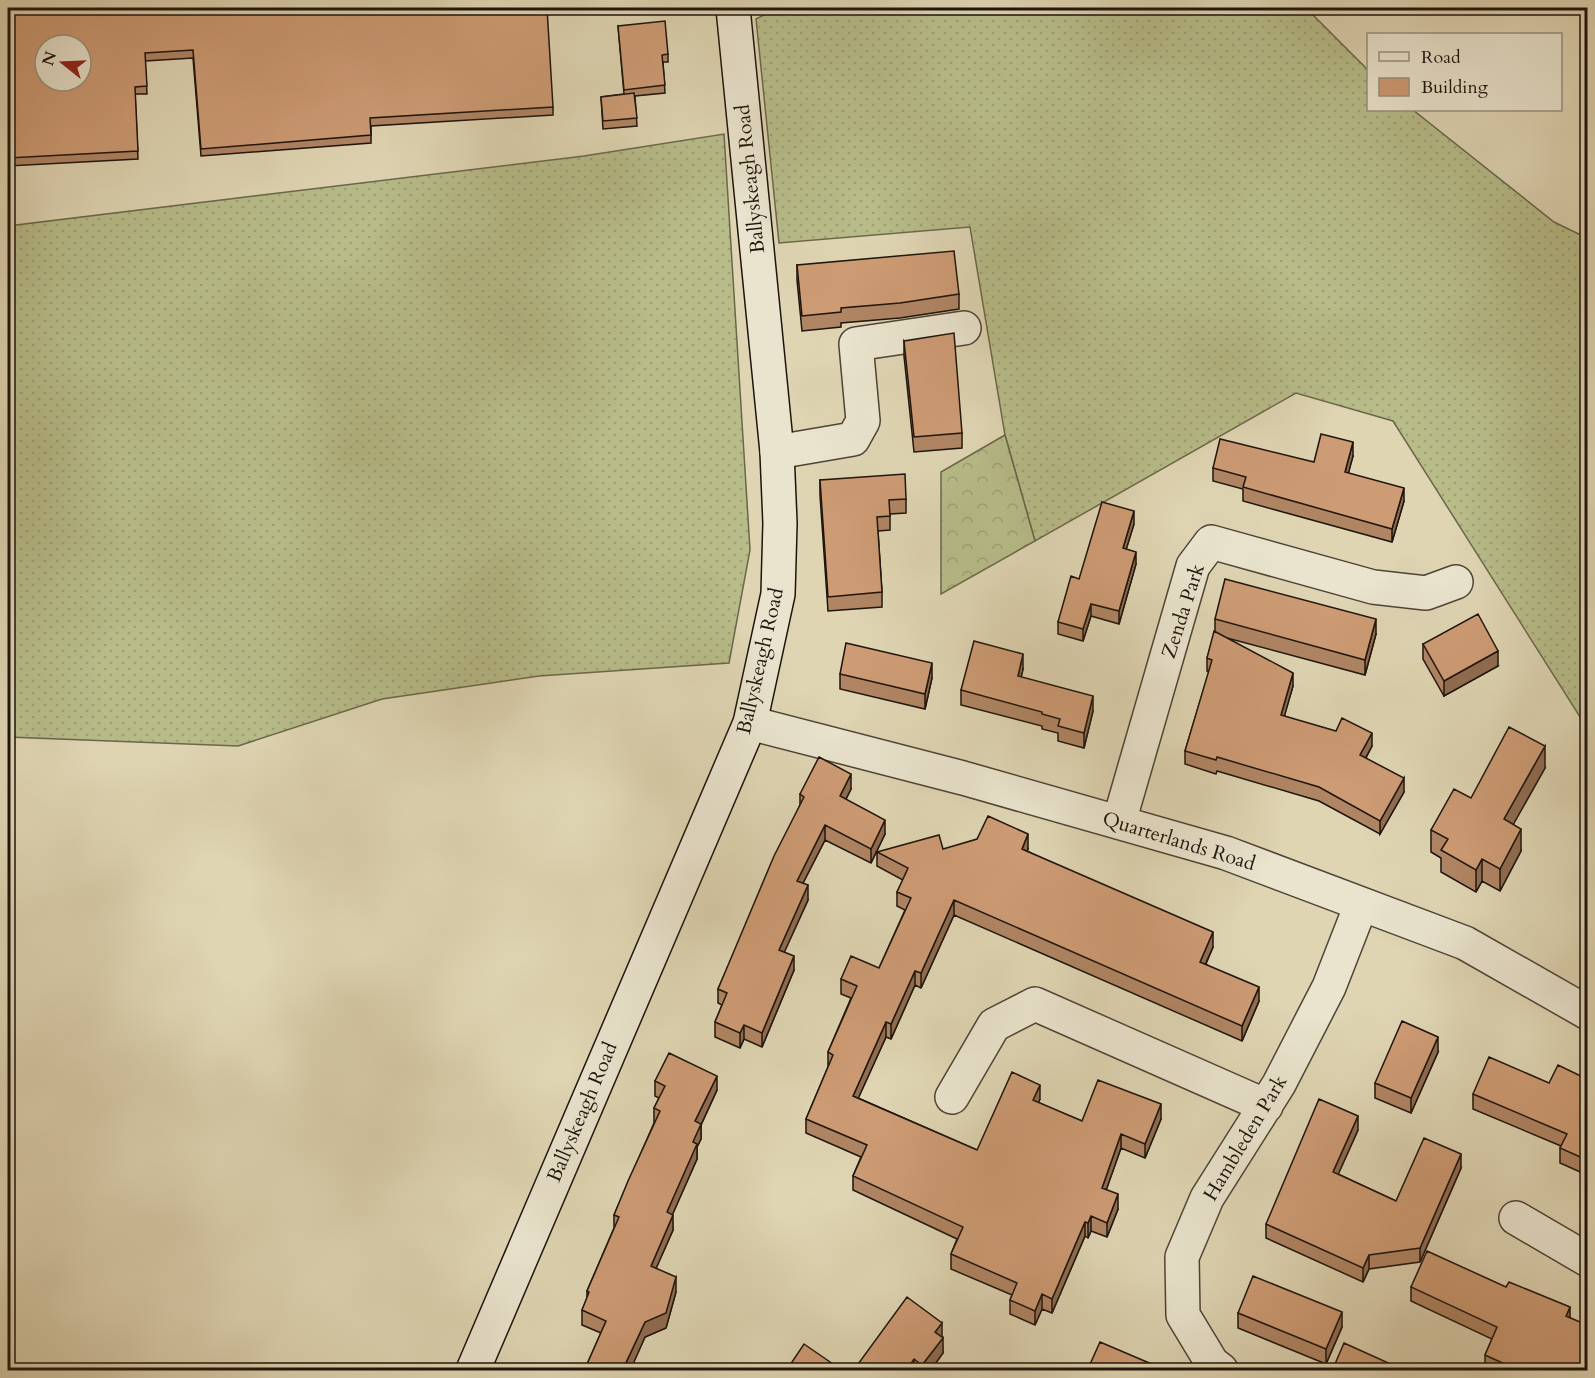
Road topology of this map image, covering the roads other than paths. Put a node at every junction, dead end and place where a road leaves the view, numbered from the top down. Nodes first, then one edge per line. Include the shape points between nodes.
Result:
1 (733, 8) edge
2 (964, 328) dead end
3 (777, 452) junction
4 (1456, 582) dead end
5 (750, 723) junction
6 (1119, 822) junction
7 (1361, 905) junction
8 (1587, 1013) edge
9 (952, 1097) dead end
10 (1266, 1106) junction
11 (1516, 1218) dead end
12 (1587, 1260) edge
13 (473, 1371) edge
14 (1221, 1371) edge

1 - 3 street, Ballyskeagh Road
2 - 3 street via 856,344 863,421 853,439
3 - 5 street, Ballyskeagh Road via 778,594
4 - 6 street, Zenda Park via 1426,593 1373,587 1211,542 1193,566
5 - 6 street, Quarterlands Road
5 - 13 street, Ballyskeagh Road
6 - 7 street, Quarterlands Road via 1226,853
7 - 8 street, Quarterlands Road via 1465,943
7 - 10 street, Hambleden Park via 1329,987
9 - 10 street via 994,1025 1035,1004
10 - 14 street, Hambleden Park via 1207,1198 1182,1257 1184,1315 1212,1363
11 - 12 street

